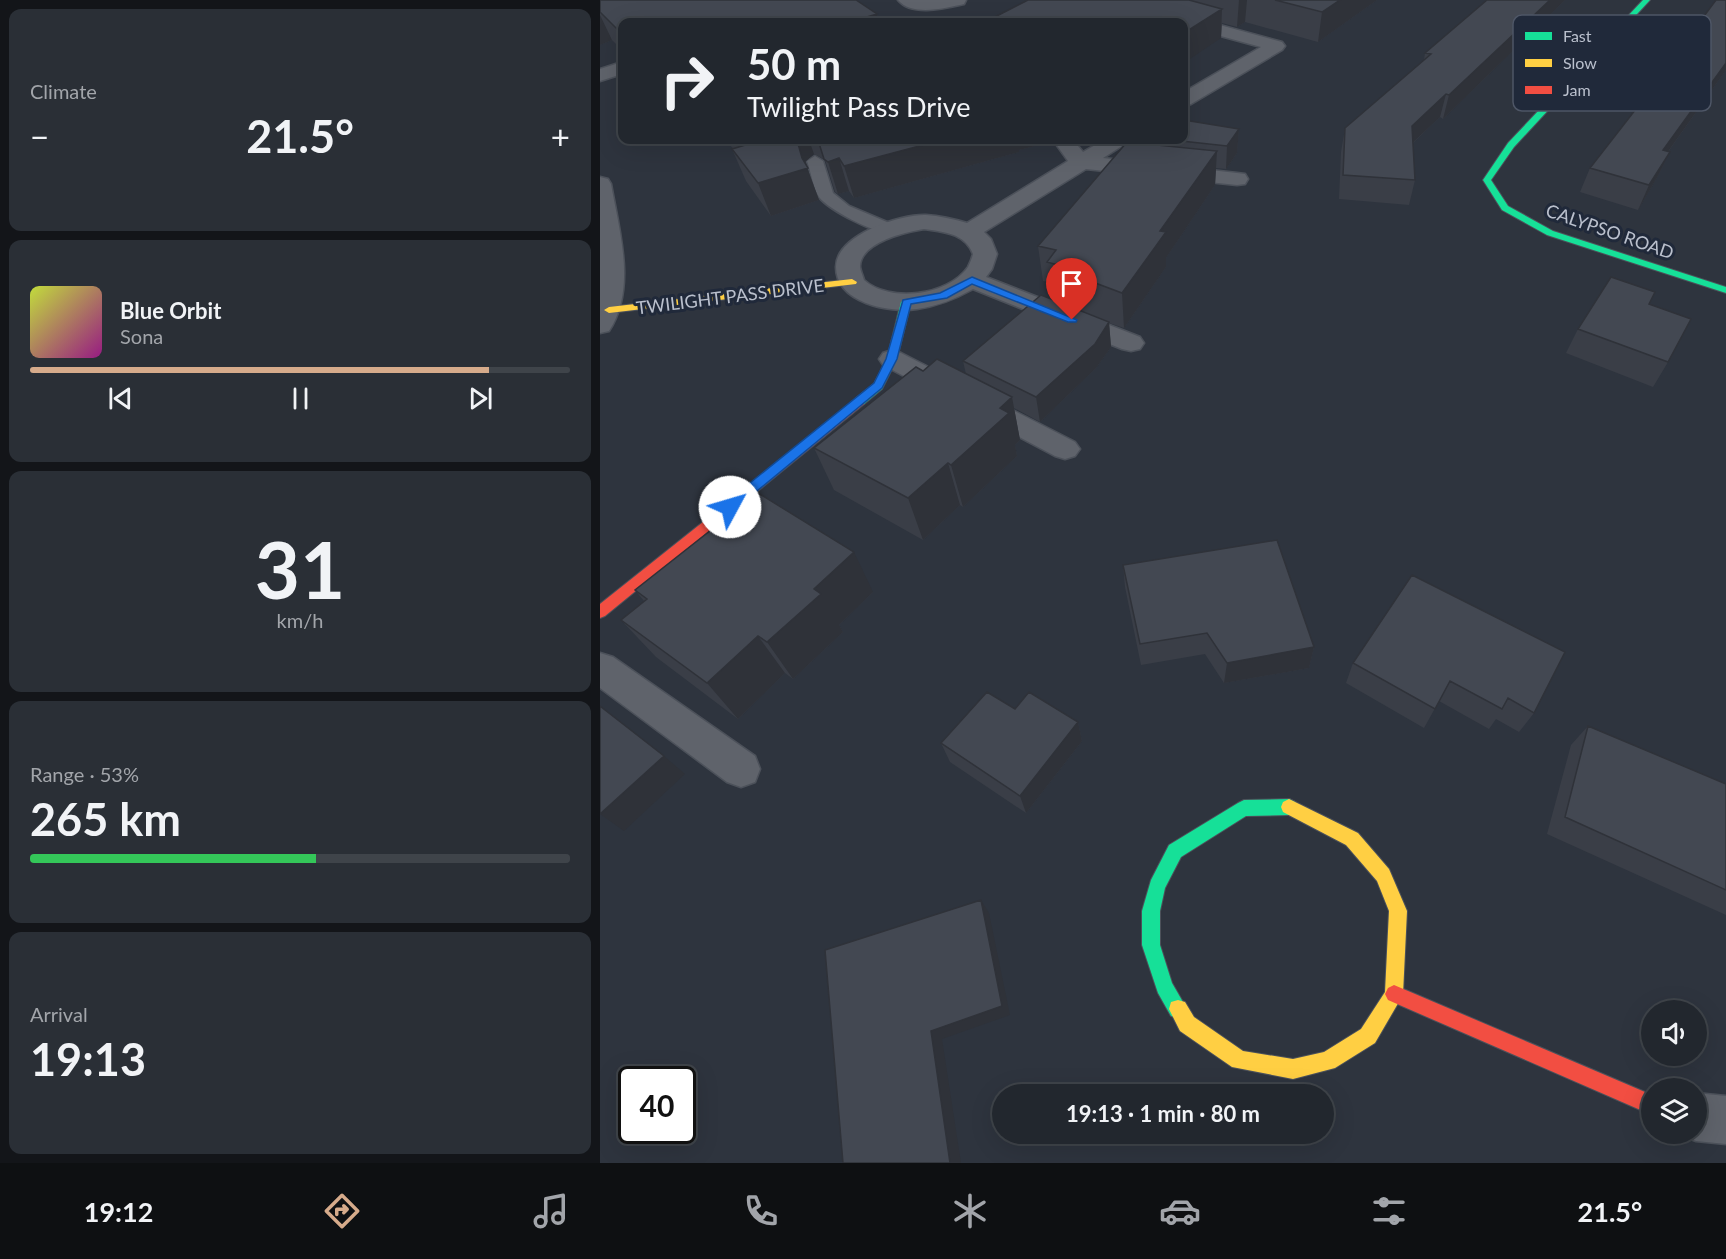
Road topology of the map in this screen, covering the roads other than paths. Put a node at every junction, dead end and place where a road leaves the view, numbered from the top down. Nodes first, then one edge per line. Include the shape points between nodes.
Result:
1 (906, 0) edge
2 (958, 0) edge
3 (1109, 0) edge
4 (1647, 0) edge
5 (1633, 15) edge
6 (1174, 18) edge
7 (1188, 22) edge
8 (618, 69) edge
9 (600, 75) edge
10 (1188, 98) edge
11 (1543, 111) edge
12 (1066, 144) edge
13 (1111, 144) edge
14 (814, 161) dead end
15 (1082, 162) junction
16 (1237, 179) dead end
17 (600, 184) edge
18 (888, 229) junction
19 (969, 231) junction
20 (972, 280) junction
21 (852, 282) junction
22 (1726, 290) edge
23 (906, 302) junction
24 (604, 317) edge
25 (1131, 344) dead end
26 (892, 359) junction
27 (1065, 449) dead end
28 (600, 612) edge
29 (600, 668) edge
30 (741, 769) dead end
31 (1394, 994) junction
32 (1641, 1100) edge
33 (1707, 1118) edge
34 (1726, 1120) edge

1 - 2 street via 919,5
3 - 6 street
4 - 5 street, CALYPSO ROAD
7 - 10 street via 1276,46
8 - 9 street
11 - 22 street, CALYPSO ROAD via 1511,145 1487,180 1505,208 1550,232
12 - 15 street
13 - 15 street
14 - 18 lane via 826,195 843,209
15 - 16 street
15 - 19 street
17 - 24 street via 612,264
18 - 19 street, TWILIGHT PASS DRIVE via 924,222
18 - 21 street, TWILIGHT PASS DRIVE via 858,247 850,258
19 - 20 street via 986,253 983,267
20 - 23 street, TWILIGHT PASS DRIVE via 943,296
20 - 25 street
21 - 23 street, TWILIGHT PASS DRIVE via 878,298
21 - 24 street, TWILIGHT PASS DRIVE
23 - 26 street
26 - 27 street
26 - 28 street via 878,386
29 - 30 street
31 - 31 street via 1368,1036 1328,1061 1293,1069 1239,1060 1187,1024 1164,987 1151,945 1151,911 1157,886 1175,850 1244,808 1289,807 1353,838 1383,875 1398,911
31 - 32 street
33 - 34 street

